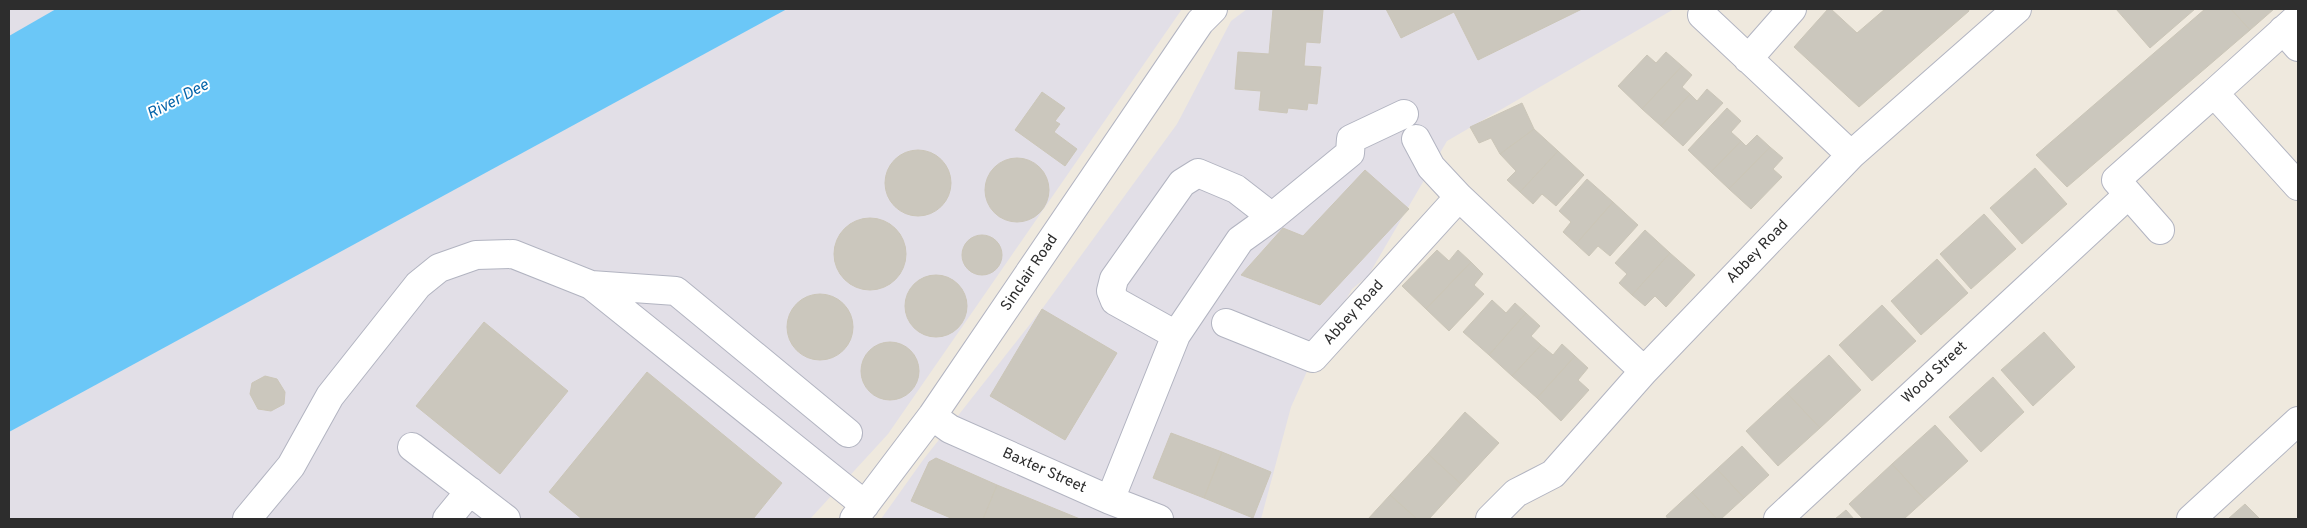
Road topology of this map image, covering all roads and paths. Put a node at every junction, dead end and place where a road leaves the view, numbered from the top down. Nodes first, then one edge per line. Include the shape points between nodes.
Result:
1 (1792, 9) edge
2 (2017, 9) edge
3 (1702, 15) dead end
4 (1206, 16) edge
5 (2293, 31) edge
6 (1748, 59) junction
7 (2214, 93) junction
8 (1404, 114) dead end
9 (1416, 139) dead end
10 (1851, 155) junction
11 (2298, 186) edge
12 (2128, 195) junction
13 (1459, 197) junction
14 (1272, 217) junction
15 (2160, 230) dead end
16 (591, 285) junction
17 (1226, 323) dead end
18 (1176, 335) junction
19 (1644, 371) junction
20 (932, 416) junction
21 (2298, 422) edge
22 (848, 433) dead end
23 (412, 447) dead end
24 (470, 491) junction
25 (1110, 500) junction
26 (859, 512) edge
27 (247, 519) edge
28 (447, 519) edge
29 (506, 519) edge
30 (1159, 519) edge
31 (1490, 519) edge
32 (1778, 519) edge
33 (2192, 519) edge

1 - 6 street
2 - 10 street, Abbey Road
3 - 6 street
4 - 20 street, Sinclair Road
5 - 7 street
6 - 10 street
7 - 11 street
7 - 12 street via 2116,180
8 - 14 street via 1352,139 1350,153
9 - 13 street via 1431,166
10 - 19 street, Abbey Road
12 - 15 street
12 - 32 street, Wood Street
13 - 17 street, Abbey Road via 1313,358
13 - 19 street
14 - 18 street via 1240,240
14 - 18 street via 1236,189 1198,173 1182,183 1114,279 1111,291 1115,301
16 - 22 street via 676,291
16 - 26 street
16 - 27 street via 513,254 476,256 440,268 418,285 330,396 291,466
18 - 25 street
19 - 31 street, Abbey Road via 1552,474 1516,493
20 - 25 street, Baxter Street via 950,428
20 - 26 street, Sinclair Road
21 - 33 street
23 - 24 street
24 - 28 street
24 - 29 street
25 - 30 street, Baxter Street

